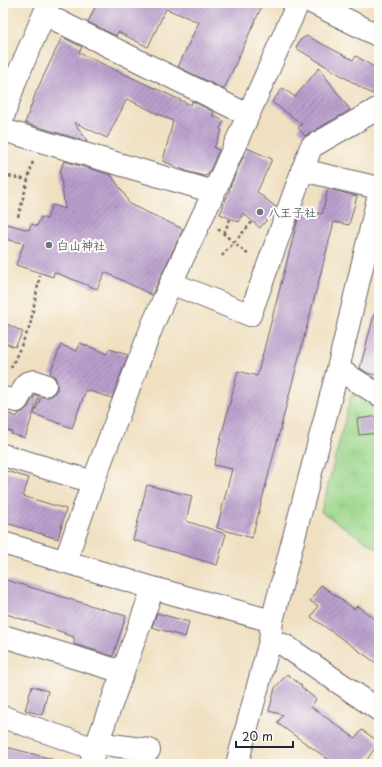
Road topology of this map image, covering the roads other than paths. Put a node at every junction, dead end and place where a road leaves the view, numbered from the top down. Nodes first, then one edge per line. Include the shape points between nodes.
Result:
1 (298, 3) edge
2 (314, 3) edge
3 (47, 8) edge
4 (379, 36) edge
5 (9, 76) edge
6 (379, 108) edge
7 (248, 115) junction
8 (3, 117) edge
9 (3, 130) edge
10 (302, 170) junction
11 (379, 188) edge
12 (214, 192) junction
13 (379, 194) edge
14 (171, 284) junction
15 (338, 369) junction
16 (45, 385) dead end
17 (379, 395) edge
18 (3, 398) edge
19 (3, 455) edge
20 (93, 482) junction
21 (3, 543) edge
22 (65, 562) junction
23 (153, 588) junction
24 (271, 631) junction
25 (3, 636) edge
26 (123, 672) junction
27 (379, 710) edge
28 (3, 716) edge
29 (149, 750) dead end
30 (95, 752) edge
31 (237, 764) edge

1 - 7 main road
2 - 4 main road
3 - 5 main road
3 - 7 main road
5 - 8 main road
6 - 10 main road via 311,147
7 - 12 main road
9 - 12 main road
10 - 11 main road
10 - 14 main road via 250,315
12 - 14 main road
13 - 15 main road
14 - 20 main road
15 - 17 main road
15 - 24 main road
16 - 18 main road via 34,381 27,383 17,401
19 - 20 main road
20 - 22 main road
21 - 22 main road
22 - 23 main road
23 - 24 main road
23 - 26 main road
24 - 27 main road via 284,645
24 - 31 main road
25 - 26 main road
26 - 30 main road
28 - 30 main road
29 - 30 main road

